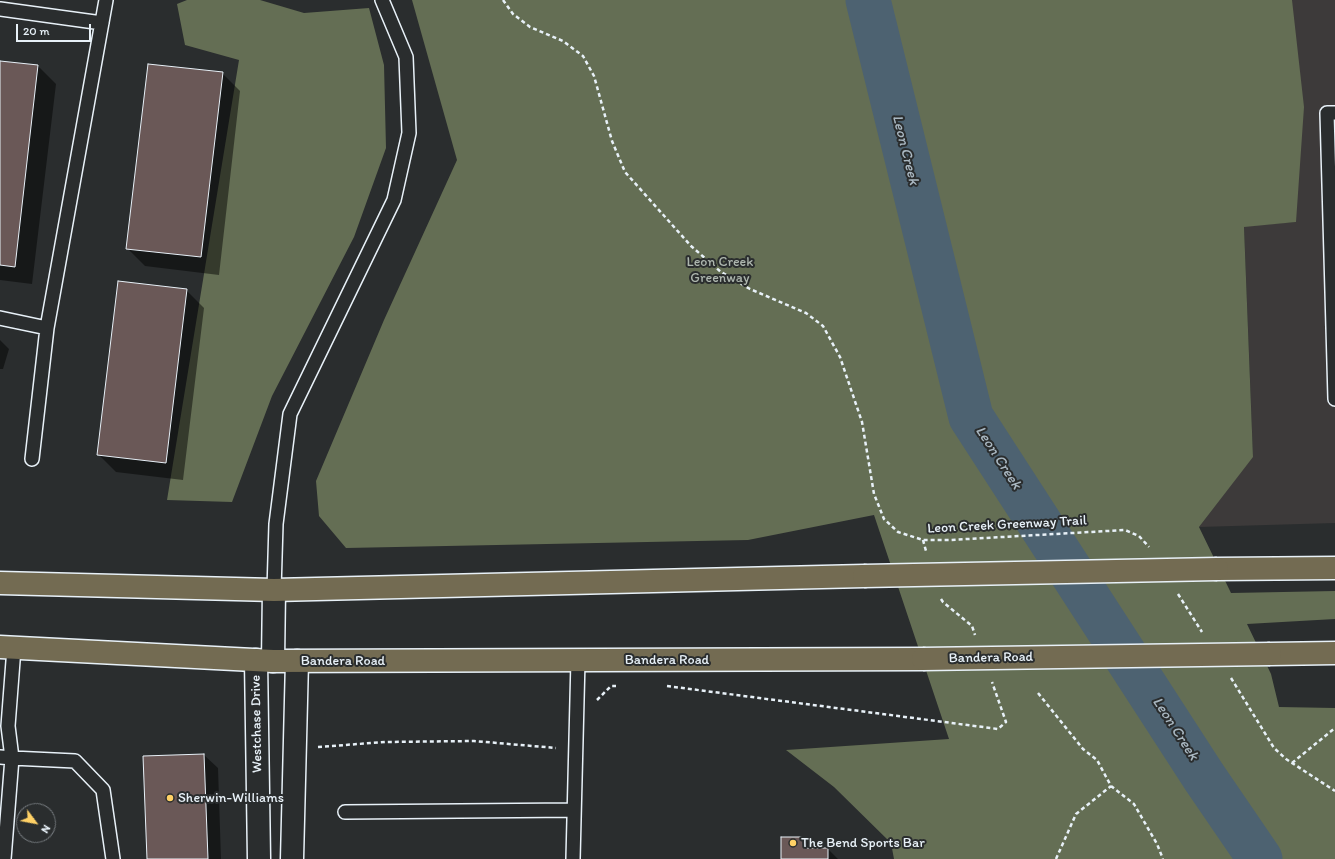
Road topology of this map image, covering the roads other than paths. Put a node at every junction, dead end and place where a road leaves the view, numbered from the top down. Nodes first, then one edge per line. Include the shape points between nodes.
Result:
1 (106, 0) edge
2 (382, 0) edge
3 (0, 9) edge
4 (102, 23) junction
5 (1335, 113) edge
6 (0, 318) edge
7 (47, 328) junction
8 (1335, 399) edge
9 (32, 459) dead end
10 (1335, 568) edge
11 (0, 583) edge
12 (274, 590) junction
13 (7, 647) edge
14 (1335, 652) edge
15 (578, 660) junction
16 (264, 661) junction
17 (296, 661) junction
18 (6, 758) edge
19 (574, 810) junction
20 (345, 812) dead end
21 (4, 859) edge
22 (113, 859) edge
23 (259, 859) edge
24 (292, 859) edge
25 (573, 859) edge

1 - 4 lane
2 - 12 lane via 406,57 409,132 394,200 290,414 276,524
3 - 4 lane
4 - 7 lane
5 - 8 lane via 1327,113
6 - 7 lane
7 - 9 lane
10 - 12 main road, bridge
11 - 12 main road
12 - 16 street, Westchase Drive
13 - 16 main road, Bandera Road
13 - 18 lane
14 - 15 main road, Bandera Road, bridge via 923,659
15 - 17 main road, Bandera Road
15 - 19 lane
16 - 17 main road, Bandera Road
16 - 23 street, Westchase Drive
17 - 24 street
18 - 21 lane
18 - 22 lane via 75,761 103,790
19 - 20 lane
19 - 25 lane

